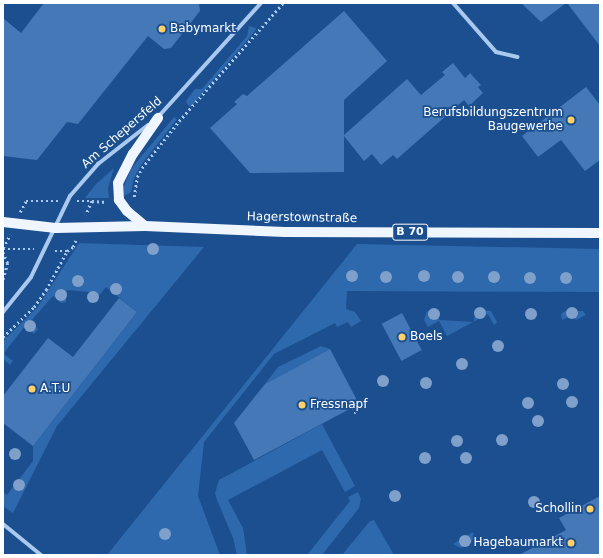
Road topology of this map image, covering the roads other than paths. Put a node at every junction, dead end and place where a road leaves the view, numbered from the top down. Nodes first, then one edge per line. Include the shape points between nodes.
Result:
1 (261, 3) edge
2 (452, 3) edge
3 (517, 57) dead end
4 (158, 118) junction
5 (3, 222) edge
6 (145, 226) junction
7 (56, 228) junction
8 (600, 233) edge
9 (3, 312) edge
10 (3, 524) edge
11 (40, 555) edge

1 - 4 street, Am Schepersfeld
2 - 3 street via 496,52
4 - 6 main road via 133,154 118,182 119,200 127,211
4 - 7 street, Am Schepersfeld via 98,164 70,196
5 - 7 main road, Hagerstownstraße / B 70
6 - 7 main road, Hagerstownstraße / B 70
6 - 8 main road, Hagerstownstraße / B 70 via 285,232
7 - 9 street, Am Schepersfeld via 31,277
10 - 11 street

